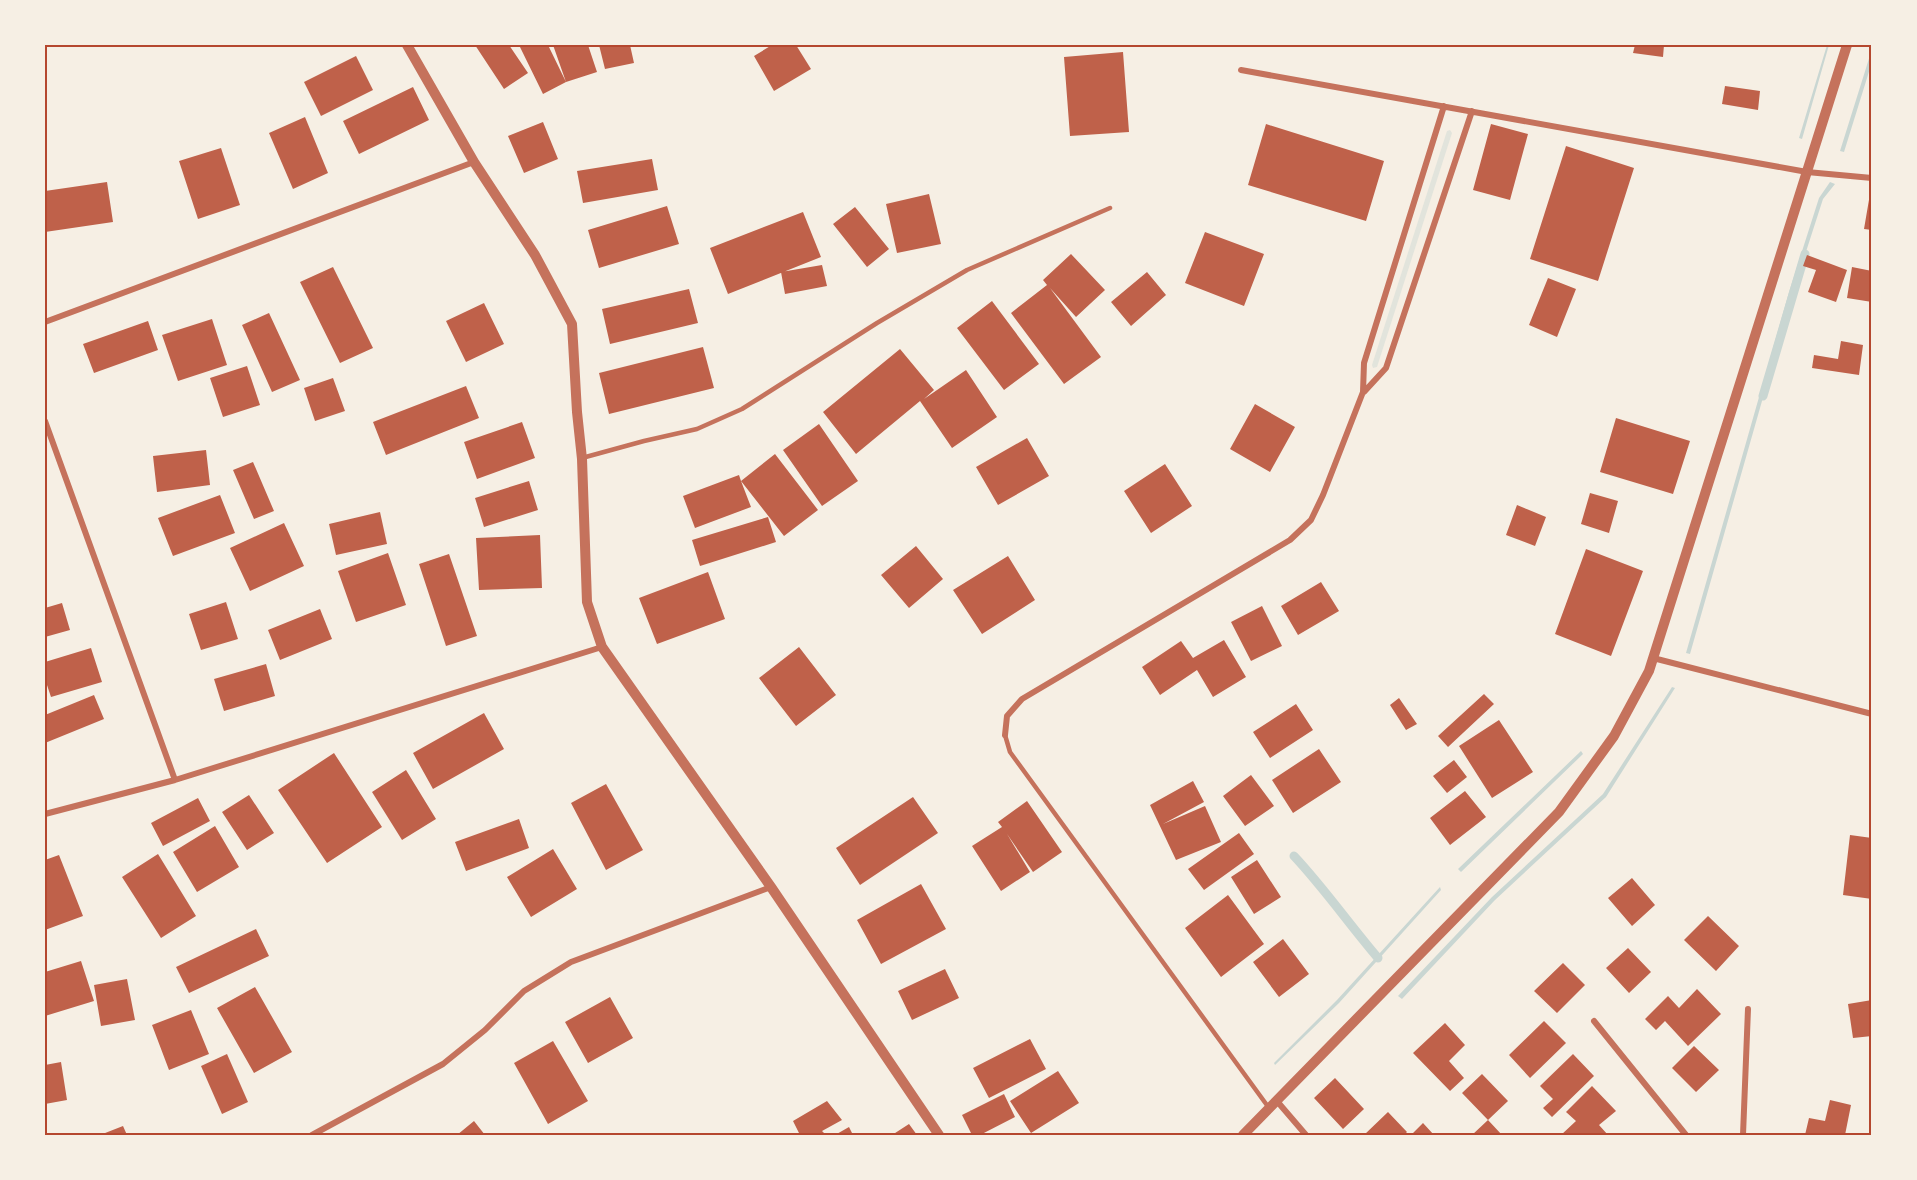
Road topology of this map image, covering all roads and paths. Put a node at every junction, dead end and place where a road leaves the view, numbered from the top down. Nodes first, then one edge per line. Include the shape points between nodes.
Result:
1 (407, 45) edge
2 (1847, 45) edge
3 (1241, 70) dead end
4 (1444, 106) junction
5 (1472, 111) junction
6 (474, 162) junction
7 (1807, 172) junction
8 (1872, 177) edge
9 (1110, 208) dead end
10 (45, 322) edge
11 (1364, 392) junction
12 (45, 421) edge
13 (582, 459) junction
14 (602, 647) junction
15 (1653, 658) junction
16 (1872, 714) edge
17 (1005, 735) joint
18 (175, 780) junction
19 (45, 814) edge
20 (771, 887) junction
21 (1748, 1009) dead end
22 (1594, 1021) dead end
23 (1272, 1104) junction
24 (312, 1135) edge
25 (939, 1135) edge
26 (1243, 1135) edge
27 (1306, 1135) edge
28 (1686, 1135) edge
29 (1743, 1135) edge

1 - 6 street
2 - 7 street
3 - 4 street
4 - 5 street
4 - 11 street via 1364,363
5 - 7 street
5 - 11 street via 1386,368
6 - 10 street
6 - 13 street via 535,255 572,324
7 - 8 street
7 - 15 street
9 - 13 lane via 968,270 742,409 697,429
11 - 17 street via 1311,520 1290,540 1022,699 1007,716
12 - 18 street
13 - 14 street via 588,602
14 - 18 street
14 - 20 street
15 - 16 street
15 - 23 street via 1614,736 1559,812
17 - 23 lane via 1010,752
18 - 19 street
20 - 24 street via 571,962 524,991 443,1064
20 - 25 street
21 - 29 street
22 - 28 street
23 - 26 street
23 - 27 street

